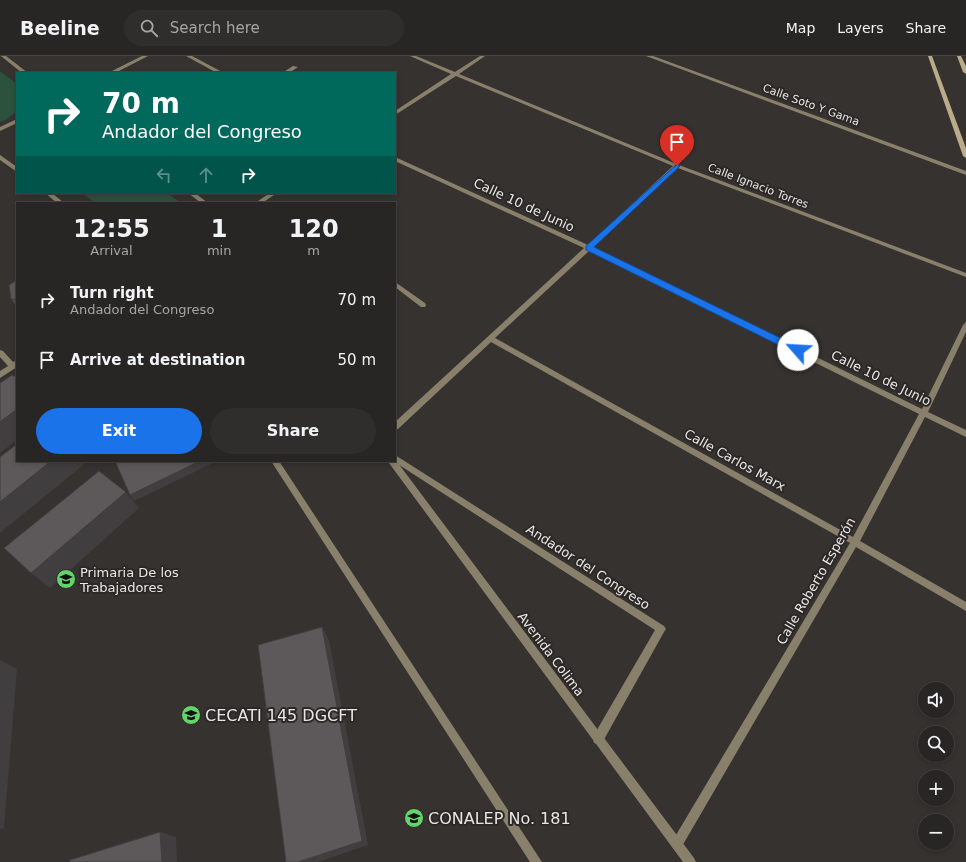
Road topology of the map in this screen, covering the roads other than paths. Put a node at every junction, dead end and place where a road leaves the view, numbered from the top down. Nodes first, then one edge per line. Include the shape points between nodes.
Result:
1 (2, 56) edge
2 (146, 56) edge
3 (188, 56) edge
4 (412, 56) edge
5 (482, 56) edge
6 (648, 56) edge
7 (930, 56) edge
8 (959, 56) edge
9 (294, 67) dead end
10 (25, 72) edge
11 (113, 72) edge
12 (219, 72) edge
13 (286, 72) edge
14 (966, 72) edge
15 (455, 74) junction
16 (396, 113) edge
17 (16, 121) edge
18 (0, 130) edge
19 (966, 156) edge
20 (0, 157) edge
21 (396, 159) edge
22 (677, 166) junction
23 (16, 169) edge
24 (966, 173) edge
25 (49, 194) edge
26 (192, 194) edge
27 (272, 194) edge
28 (60, 202) edge
29 (204, 202) edge
30 (260, 202) edge
31 (589, 248) junction
32 (966, 275) edge
33 (396, 285) edge
34 (424, 305) dead end
35 (966, 325) edge
36 (491, 339) junction
37 (0, 353) edge
38 (15, 364) edge
39 (0, 375) edge
40 (924, 412) junction
41 (396, 426) edge
42 (966, 434) edge
43 (396, 459) edge
44 (276, 462) edge
45 (393, 462) edge
46 (855, 542) junction
47 (966, 607) edge
48 (598, 739) junction
49 (677, 844) junction
50 (536, 862) edge
51 (690, 862) edge

1 - 10 street
2 - 11 street
3 - 12 street
4 - 15 street, Calle Ignacio Torres
5 - 15 street
6 - 24 street, Calle Soto Y Gama
7 - 19 main road
8 - 14 main road
9 - 13 street
15 - 16 street
15 - 22 street, Calle Ignacio Torres
17 - 18 street
20 - 23 street
21 - 31 street, Calle 10 de Junio
22 - 31 street
22 - 32 street, Calle Ignacio Torres
25 - 28 street
26 - 29 street
27 - 30 street
31 - 36 street
31 - 40 street, Calle 10 de Junio
33 - 34 street
35 - 40 street, Calle Roberto Esperón
36 - 41 street
36 - 46 street, Calle Carlos Marx
37 - 38 street
38 - 39 street
40 - 42 street, Calle 10 de Junio
40 - 46 street, Calle Roberto Esperón
43 - 48 street, Andador del Congreso via 661,629
44 - 50 street
45 - 48 street, Avenida Colima
46 - 47 street, Calle Carlos Marx
46 - 49 street, Calle Roberto Esperón
48 - 49 street, Avenida Colima
49 - 51 street, Avenida Colima

